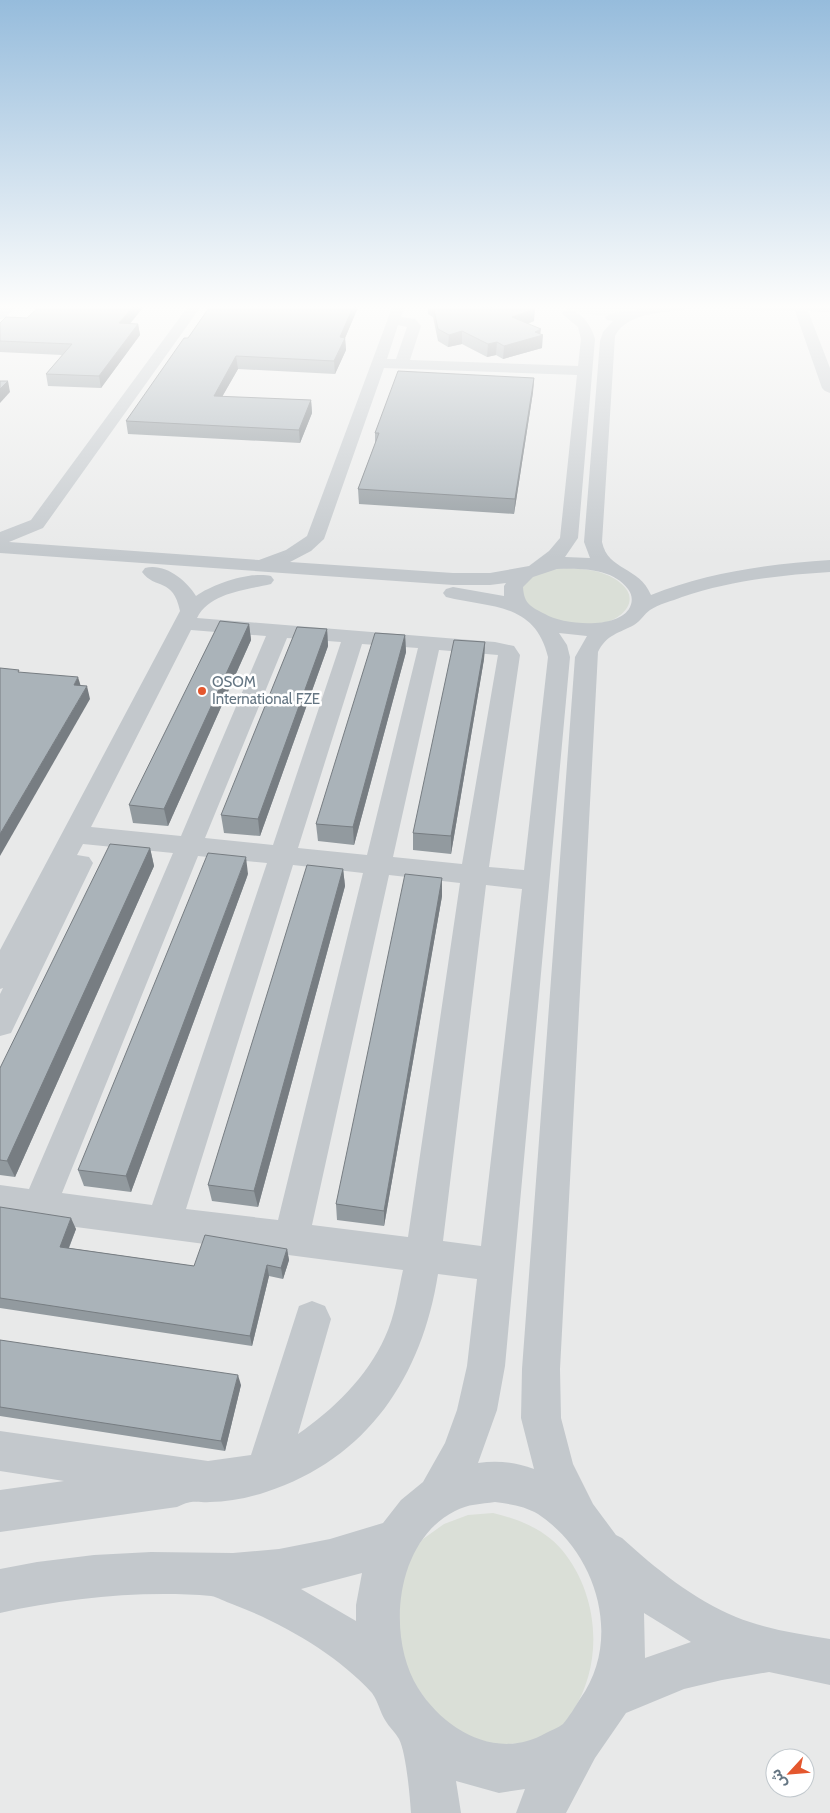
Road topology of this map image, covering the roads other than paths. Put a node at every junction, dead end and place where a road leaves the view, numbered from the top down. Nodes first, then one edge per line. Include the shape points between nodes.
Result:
1 (134, 390) edge
2 (368, 390) edge
3 (583, 390) edge
4 (604, 390) edge
5 (37, 524) junction
6 (0, 539) edge
7 (315, 539) junction
8 (0, 547) edge
9 (56, 551) junction
10 (0, 562) edge
11 (251, 565) junction
12 (830, 566) edge
13 (610, 569) junction
14 (531, 571) junction
15 (152, 572) junction
16 (352, 572) junction
17 (630, 579) junction
18 (264, 580) junction
19 (704, 583) junction
20 (642, 606) junction
21 (530, 615) junction
22 (191, 620) junction
23 (610, 628) junction
24 (279, 631) junction
25 (354, 636) junction
26 (430, 643) junction
27 (84, 835) junction
28 (189, 846) junction
29 (283, 856) junction
30 (378, 865) junction
31 (474, 875) junction
32 (536, 881) junction
33 (0, 978) edge
34 (0, 1024) edge
35 (0, 1200) edge
36 (39, 1206) junction
37 (164, 1222) junction
38 (291, 1238) junction
39 (424, 1255) junction
40 (497, 1265) junction
41 (312, 1319) dead end
42 (0, 1451) edge
43 (266, 1472) junction
44 (208, 1482) junction
45 (438, 1497) junction
46 (0, 1511) edge
47 (589, 1532) junction
48 (398, 1539) junction
49 (215, 1576) junction
50 (0, 1590) edge
51 (772, 1651) junction
52 (830, 1662) edge
53 (389, 1678) junction
54 (610, 1697) junction
55 (420, 1729) junction
56 (578, 1741) junction
57 (436, 1813) edge
58 (541, 1813) edge

1 - 5 street
2 - 7 street
3 - 14 street via 569,538 554,559
4 - 13 street via 593,542 597,556
5 - 6 street
5 - 9 street via 40,538
7 - 11 street via 289,555
7 - 16 street via 325,558
8 - 9 street
9 - 11 street
10 - 15 street
11 - 16 street
12 - 19 street via 777,570
13 - 14 street via 574,562
13 - 17 street
14 - 16 street via 472,580
14 - 21 street via 517,581 513,589 513,598
15 - 18 street
15 - 22 street via 181,588 188,599
17 - 19 street via 667,585
17 - 20 street via 642,597
18 - 21 street via 472,595
18 - 22 street via 241,583 202,599
19 - 20 street
20 - 23 street via 636,615
21 - 23 street via 576,630
21 - 32 street via 556,645 559,657
22 - 24 street
22 - 27 street
23 - 47 street via 598,636 586,657 541,1369 541,1418 554,1469
24 - 25 street
24 - 28 street
25 - 26 street
25 - 29 street
26 - 30 street
26 - 31 street via 496,648 509,655
27 - 28 street
27 - 33 street
27 - 34 street
28 - 29 street
28 - 36 street
29 - 30 street
29 - 37 street
30 - 31 street
30 - 38 street
31 - 32 street
31 - 39 street
32 - 40 street
35 - 36 street
36 - 37 street
37 - 38 street
38 - 39 street
39 - 40 street
39 - 43 street via 409,1323 393,1363 367,1401 333,1434
40 - 45 street via 478,1410 461,1454
41 - 43 street
42 - 44 street
43 - 44 street
44 - 46 street
45 - 47 street via 466,1485 495,1481 524,1486 552,1499
45 - 48 street via 416,1515
47 - 51 street via 636,1581 678,1611 724,1634
47 - 54 street via 614,1580 623,1618 622,1659
48 - 49 street via 354,1555 308,1566 262,1574
48 - 53 street via 384,1570 378,1605 379,1642
49 - 50 street via 88,1577
49 - 53 street via 260,1592 305,1615 348,1643
51 - 52 street
51 - 54 street via 730,1654 689,1664
53 - 55 street via 402,1705
54 - 56 street
55 - 56 street via 457,1756 499,1769 541,1763
55 - 57 street
56 - 58 street

